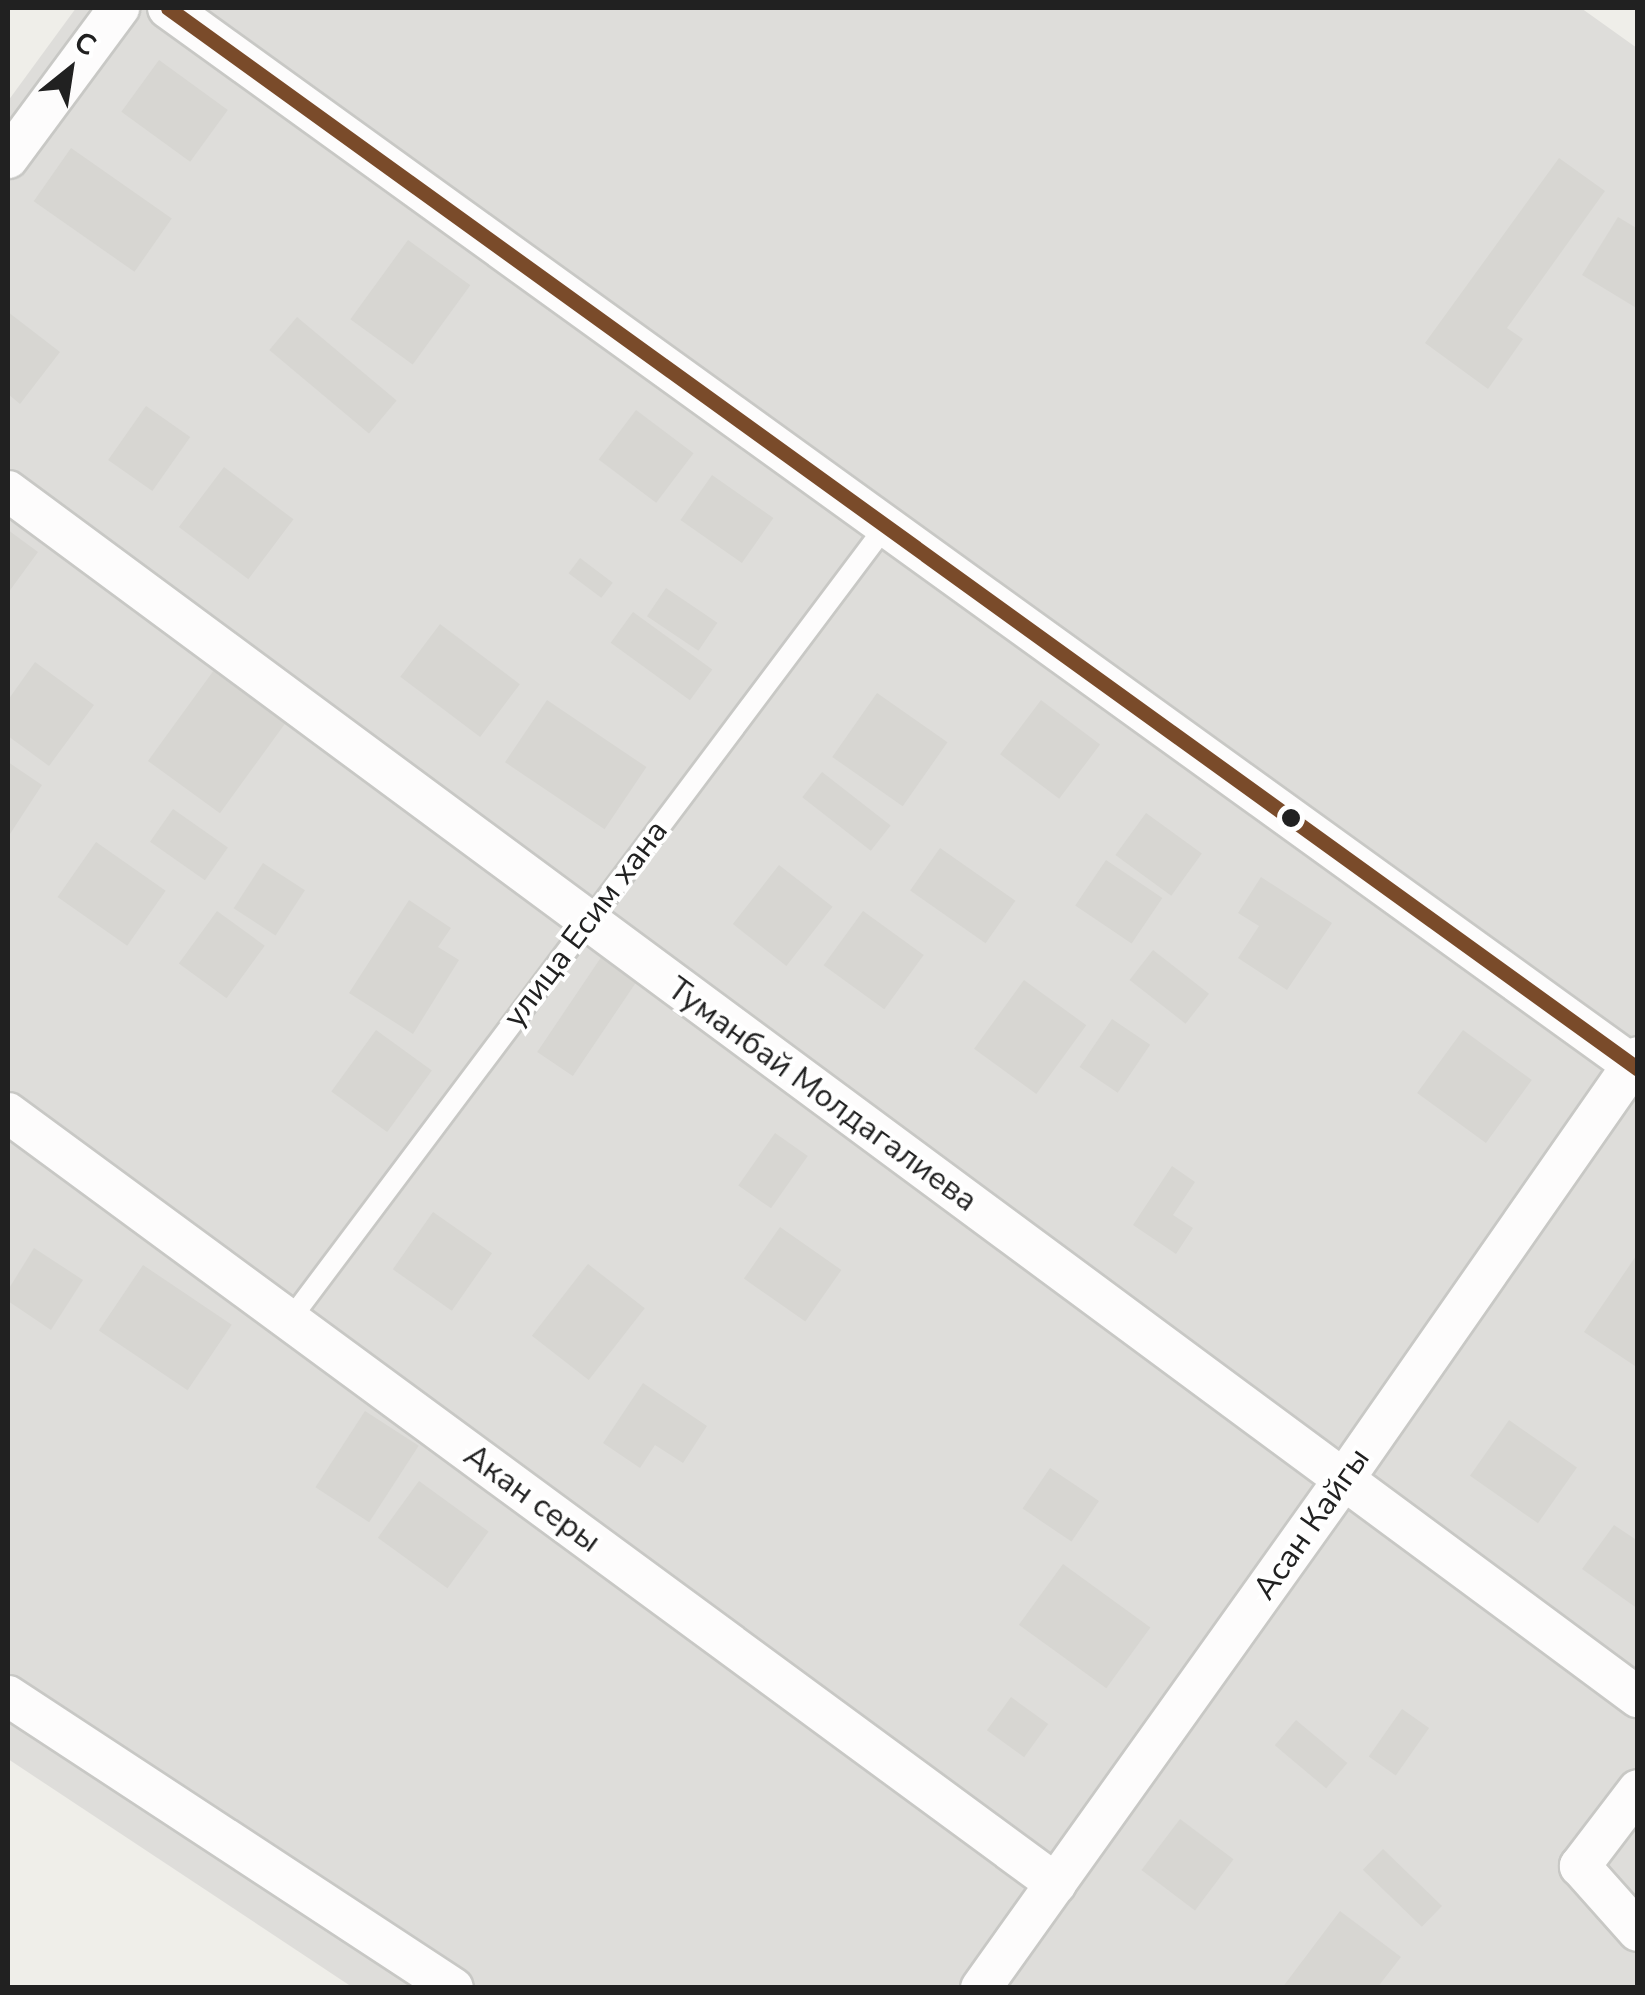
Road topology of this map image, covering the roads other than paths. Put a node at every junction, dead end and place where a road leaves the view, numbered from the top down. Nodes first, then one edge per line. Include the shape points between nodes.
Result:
1 (119, 8) edge
2 (168, 8) edge
3 (8, 158) edge
4 (8, 491) edge
5 (885, 527) junction
6 (587, 922) junction
7 (1636, 1064) edge
8 (8, 1113) edge
9 (289, 1320) junction
10 (1344, 1479) junction
11 (8, 1696) edge
12 (1638, 1697) edge
13 (1638, 1790) edge
14 (1056, 1884) junction
15 (1638, 1930) edge
16 (453, 1988) edge
17 (981, 1988) edge

1 - 3 street
2 - 5 street
4 - 6 street, Туманбай Молдагалиева
5 - 6 lane, улица Есим хана
5 - 7 street
6 - 9 lane, улица Есим хана
6 - 10 street, Туманбай Молдагалиева
7 - 10 street, Асан Кайгы
8 - 9 street, Акан серы
9 - 14 street, Акан серы
10 - 12 street, Туманбай Молдагалиева
10 - 14 street, Асан Кайгы
11 - 16 street
13 - 15 street via 1580,1866
14 - 17 street, Асан Кайгы

